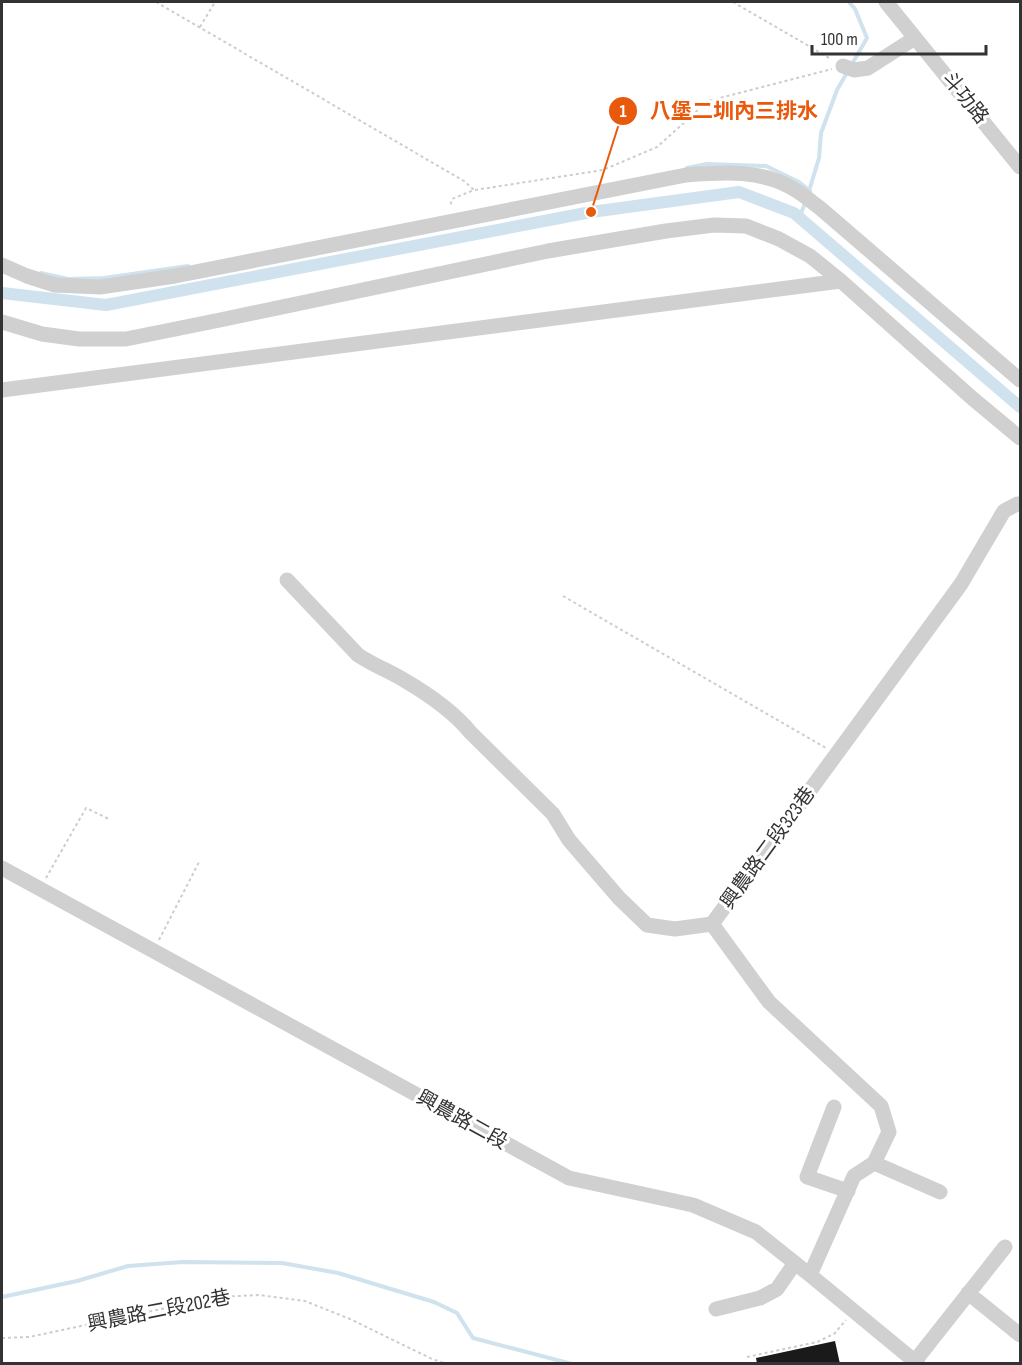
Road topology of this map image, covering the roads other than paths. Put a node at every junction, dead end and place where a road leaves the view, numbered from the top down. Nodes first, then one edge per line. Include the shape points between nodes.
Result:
1 (886, 2) edge
2 (915, 38) junction
3 (849, 68) road end
4 (1020, 167) edge
5 (2, 265) edge
6 (841, 281) junction
7 (2, 322) edge
8 (1020, 380) edge
9 (2, 390) edge
10 (1020, 438) edge
11 (1020, 504) edge
12 (287, 580) dead end
13 (2, 868) edge
14 (712, 924) junction
15 (834, 1107) dead end
16 (874, 1163) junction
17 (848, 1191) junction
18 (940, 1191) dead end
19 (1005, 1247) dead end
20 (795, 1263) junction
21 (810, 1275) junction
22 (968, 1293) junction
23 (716, 1309) dead end
24 (1020, 1335) edge
25 (916, 1362) edge

1 - 2 street, 斗功路
2 - 3 street via 868,68
2 - 4 street, 斗功路
5 - 8 street via 55,285 100,287 175,276 686,175 746,173 795,190 819,208
6 - 7 street via 810,256 779,239 746,226 714,225 548,251 126,339 42,334
6 - 9 street
6 - 10 street
11 - 14 street, 興農路二段323巷 via 1004,511 961,584
12 - 14 street via 358,655 405,680 461,721 553,814 569,840 647,925 675,929
13 - 20 street, 興農路二段 via 569,1178 693,1205 756,1232
14 - 16 street, 興農路二段323巷 via 768,1002 881,1106 890,1132
15 - 17 street via 807,1177
16 - 17 street, 興農路二段323巷 via 854,1176
16 - 18 street
17 - 21 street, 興農路二段323巷
19 - 22 street
20 - 21 street, 興農路二段
20 - 23 street via 777,1289 760,1298
21 - 25 street, 興農路二段
22 - 24 street
22 - 25 street

